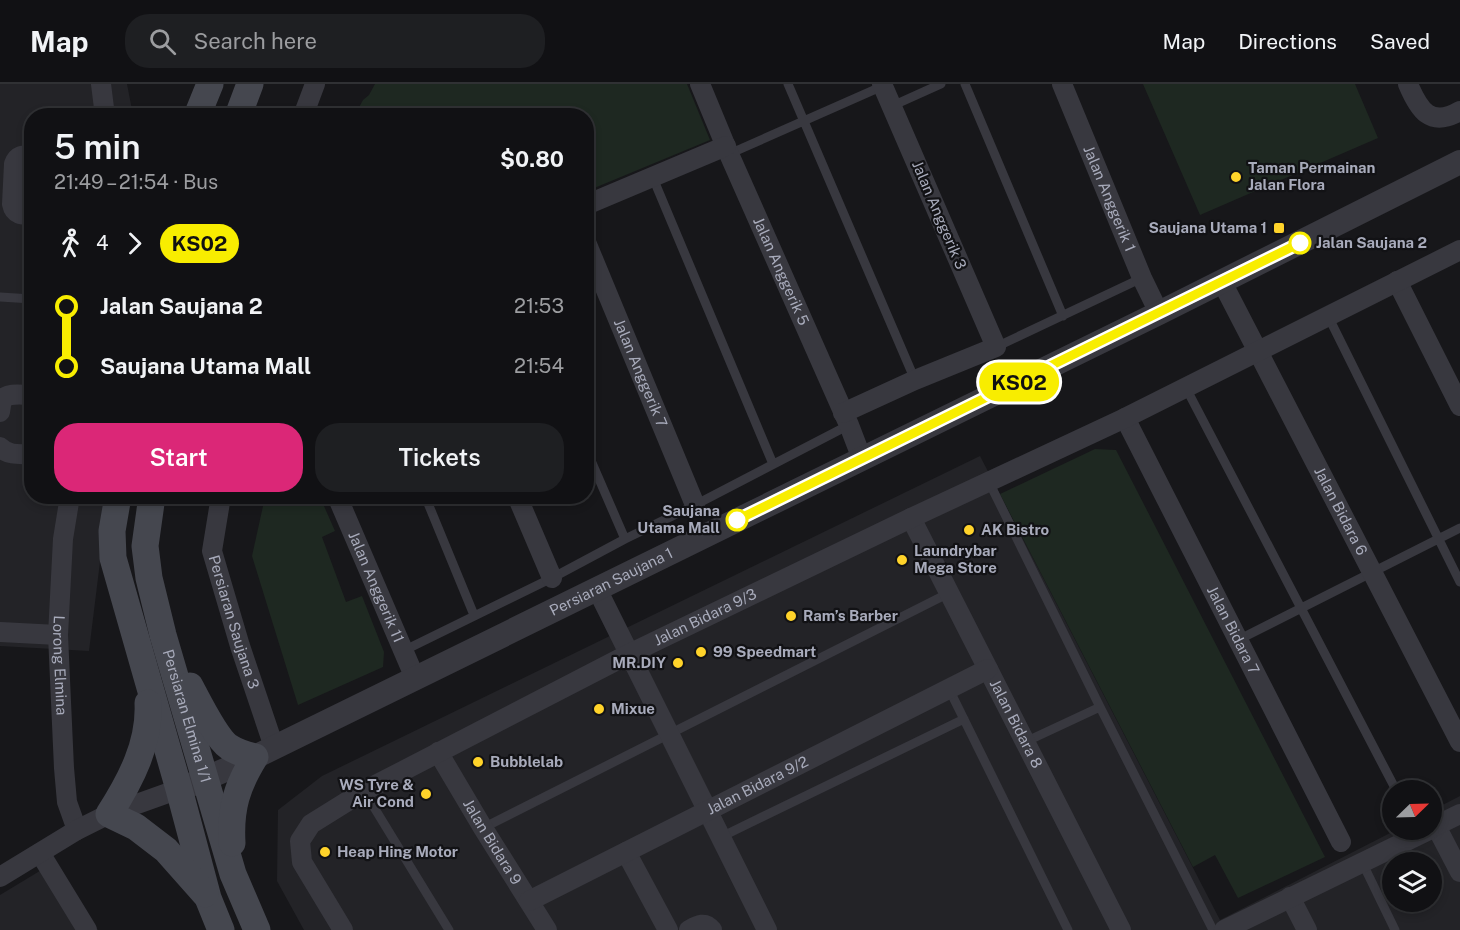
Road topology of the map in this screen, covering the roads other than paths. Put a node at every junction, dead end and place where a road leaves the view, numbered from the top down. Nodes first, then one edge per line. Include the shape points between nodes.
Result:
1 (101, 84) edge
2 (210, 84) edge
3 (250, 84) edge
4 (315, 84) edge
5 (700, 84) edge
6 (788, 84) edge
7 (941, 84) edge
8 (965, 84) edge
9 (1062, 84) edge
10 (1408, 84) edge
11 (883, 85) edge
12 (892, 106) junction
13 (104, 108) edge
14 (200, 108) edge
15 (241, 108) edge
16 (306, 108) edge
17 (1460, 111) edge
18 (804, 121) junction
19 (728, 150) junction
20 (24, 156) edge
21 (1460, 162) edge
22 (653, 177) junction
23 (594, 202) edge
24 (24, 214) edge
25 (1460, 250) edge
26 (594, 261) edge
27 (1142, 278) junction
28 (1397, 281) junction
29 (1222, 282) junction
30 (0, 297) edge
31 (24, 298) edge
32 (1159, 313) junction
33 (1063, 316) junction
34 (1328, 316) junction
35 (996, 347) junction
36 (1258, 351) junction
37 (915, 380) junction
38 (1186, 388) junction
39 (24, 395) edge
40 (1460, 406) edge
41 (0, 412) edge
42 (1125, 418) junction
43 (846, 419) junction
44 (0, 447) edge
45 (24, 454) edge
46 (862, 459) junction
47 (773, 464) junction
48 (594, 467) edge
49 (988, 482) junction
50 (69, 504) edge
51 (116, 504) edge
52 (151, 504) edge
53 (220, 504) edge
54 (340, 504) edge
55 (428, 504) edge
56 (521, 504) edge
57 (695, 505) junction
58 (911, 518) junction
59 (1460, 528) edge
60 (625, 539) junction
61 (1438, 539) junction
62 (1372, 572) junction
63 (552, 578) junction
64 (1460, 582) edge
65 (597, 589) junction
66 (949, 593) junction
67 (1301, 608) junction
68 (474, 615) junction
69 (0, 632) edge
70 (163, 635) junction
71 (58, 636) junction
72 (1238, 640) junction
73 (403, 651) junction
74 (629, 654) junction
75 (988, 669) junction
76 (415, 678) junction
77 (148, 680) junction
78 (949, 689) junction
79 (1100, 707) junction
80 (964, 719) junction
81 (669, 735) junction
82 (1025, 742) junction
83 (1460, 742) edge
84 (265, 752) junction
85 (438, 752) junction
86 (206, 779) junction
87 (1391, 780) edge
88 (179, 789) junction
89 (364, 791) junction
90 (708, 811) junction
91 (109, 814) junction
92 (1460, 814) edge
93 (1442, 823) edge
94 (483, 828) junction
95 (77, 830) junction
96 (721, 837) junction
97 (1407, 840) edge
98 (1439, 840) edge
99 (1341, 842) dead end
100 (626, 852) junction
101 (40, 854) junction
102 (1362, 862) junction
103 (1460, 873) edge
104 (234, 874) junction
105 (0, 877) edge
106 (1290, 897) junction
107 (208, 898) junction
108 (529, 901) junction
109 (87, 930) edge
110 (221, 930) edge
111 (257, 930) edge
112 (343, 930) edge
113 (449, 930) edge
114 (547, 930) edge
115 (668, 930) edge
116 (689, 930) edge
117 (712, 930) edge
118 (767, 930) edge
119 (1068, 930) edge
120 (1121, 930) edge
121 (1213, 930) edge
122 (1224, 930) edge
123 (1307, 930) edge
124 (1395, 930) edge

1 - 13 street
2 - 14 main road
3 - 15 main road
4 - 16 street
5 - 19 street, Jalan Anggerik 5
6 - 18 lane
7 - 12 lane
8 - 33 lane
9 - 27 street, Jalan Anggerik 1
10 - 17 street via 1430,117 1443,118
11 - 12 street, Jalan Anggerik 3
11 - 18 lane
12 - 35 street, Jalan Anggerik 3
18 - 19 lane
18 - 37 lane
19 - 22 street
19 - 43 street, Jalan Anggerik 5
20 - 24 street via 16,159 14,165 12,204 16,213
21 - 29 street, Persiaran Saujana 1
22 - 23 street
22 - 47 lane
25 - 28 street, Jalan Bidara 9/3
26 - 57 street, Jalan Anggerik 7
27 - 32 street, Jalan Anggerik 1
27 - 33 lane
28 - 34 street, Jalan Bidara 9/3
28 - 40 street
29 - 32 street, Persiaran Saujana 1
29 - 36 street, Jalan Bidara 6
30 - 31 lane
32 - 46 street, Persiaran Saujana 1
33 - 35 lane
34 - 36 street, Jalan Bidara 9/3
34 - 61 lane
35 - 37 street
36 - 38 street, Jalan Bidara 9/3
36 - 62 street, Jalan Bidara 6
37 - 43 street
38 - 42 street, Jalan Bidara 9/3
38 - 67 lane
39 - 41 street via 6,396
42 - 49 street, Jalan Bidara 9/3
42 - 72 street, Jalan Bidara 7
43 - 46 street, Jalan Anggerik 5
43 - 47 lane
44 - 45 street via 9,453
46 - 65 street, Persiaran Saujana 1
47 - 57 lane
48 - 60 lane
49 - 58 street, Jalan Bidara 9/3
49 - 79 lane
50 - 71 street, Lorong Elmina
51 - 77 main road, Persiaran Elmina 1/1 via 113,558
52 - 70 main road, Persiaran Elmina 1/1 via 145,546 148,578
53 - 84 street, Persiaran Saujana 3 via 212,552
54 - 73 street, Jalan Anggerik 11
55 - 68 lane
56 - 63 street
57 - 60 lane
58 - 66 street, Jalan Bidara 8
58 - 74 street, Jalan Bidara 9/3
59 - 61 lane
60 - 63 lane
61 - 62 lane
61 - 64 lane
62 - 67 lane
62 - 83 street, Jalan Bidara 6
63 - 68 lane
65 - 74 street
65 - 76 street, Persiaran Saujana 1
66 - 75 street, Jalan Bidara 8
66 - 81 lane
67 - 72 lane
67 - 87 lane
68 - 73 lane
69 - 71 street
70 - 84 main road via 226,746 244,754
70 - 86 main road, Persiaran Elmina 1/1
71 - 95 street, Lorong Elmina via 67,802
72 - 99 street, Jalan Bidara 7
73 - 76 street, Jalan Anggerik 11
74 - 81 street
74 - 85 street, Jalan Bidara 9/3
75 - 78 street, Jalan Bidara 9/2
75 - 82 street, Jalan Bidara 8
76 - 84 street, Persiaran Saujana 1
77 - 88 main road, Persiaran Elmina 1/1
77 - 91 main road via 146,738 125,789
78 - 80 lane
78 - 90 street, Jalan Bidara 9/2
79 - 82 lane
79 - 121 lane
80 - 96 lane
80 - 119 lane
81 - 90 street
81 - 94 lane
82 - 120 street, Jalan Bidara 8
84 - 86 street, Persiaran Saujana 1
84 - 104 main road via 246,772 236,797 231,823
85 - 89 street, Jalan Bidara 9/3
85 - 94 street, Jalan Bidara 9
86 - 88 street, Persiaran Saujana 1
86 - 104 main road, Persiaran Elmina 1/1
88 - 91 street, Persiaran Elmina 1/1
88 - 107 main road, Persiaran Elmina 1/1
89 - 112 street, Jalan Bidara 9/3 via 311,824 300,841 302,862
89 - 113 lane
90 - 96 street
90 - 100 street, Jalan Bidara 9/2
91 - 95 street, Persiaran Elmina 1/1
91 - 107 main road via 136,827 166,850
92 - 93 street
94 - 108 street, Jalan Bidara 9
95 - 101 street, Persiaran Elmina 1/1
96 - 118 street
97 - 102 street
98 - 103 street
100 - 108 street, Jalan Bidara 9/2
100 - 115 street
101 - 105 street, Persiaran Elmina 1/1
101 - 109 street
102 - 106 street
102 - 124 lane
104 - 111 main road, Persiaran Elmina 1/1
106 - 122 street
106 - 123 street
107 - 110 main road, Persiaran Elmina 1/1
108 - 114 street, Jalan Bidara 9
116 - 117 street via 703,924

